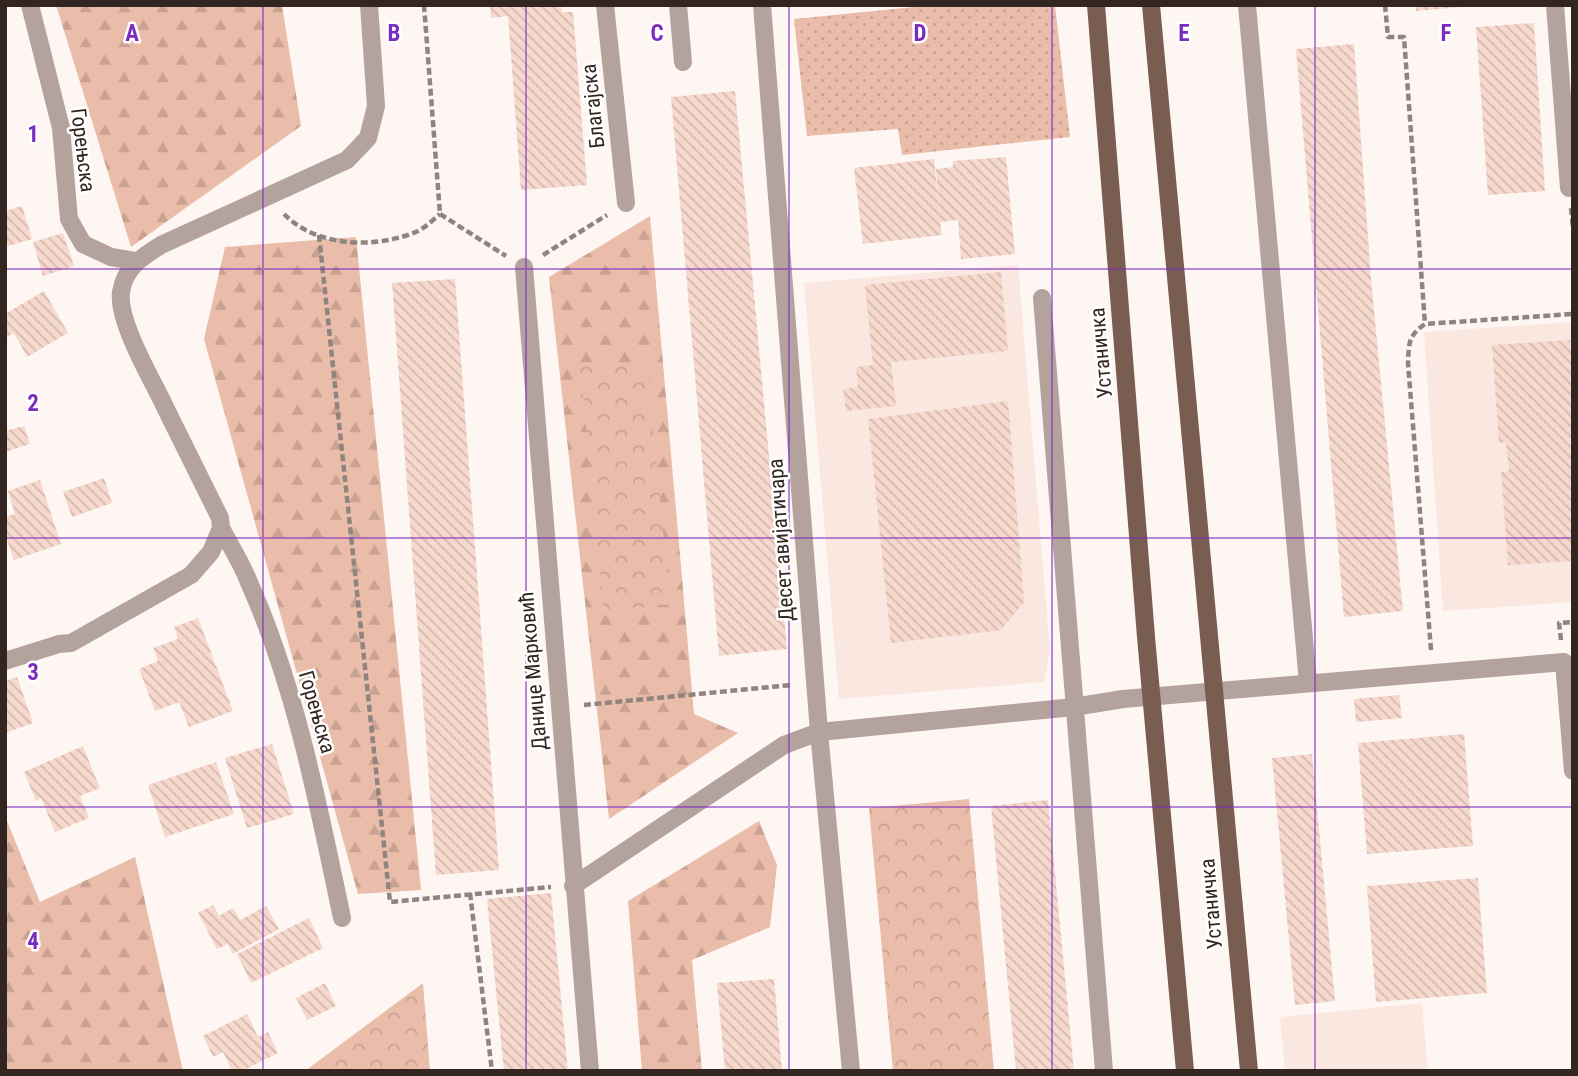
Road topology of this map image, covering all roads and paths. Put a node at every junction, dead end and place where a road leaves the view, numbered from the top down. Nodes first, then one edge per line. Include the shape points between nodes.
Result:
1 (30, 5) edge
2 (369, 5) edge
3 (424, 5) edge
4 (605, 5) edge
5 (678, 5) edge
6 (762, 5) edge
7 (1096, 5) edge
8 (1151, 5) edge
9 (1247, 5) edge
10 (1385, 5) edge
11 (1555, 5) edge
12 (683, 62) dead end
13 (1569, 188) dead end
14 (269, 196) junction
15 (626, 203) joint
16 (440, 214) junction
17 (319, 236) junction
18 (135, 261) junction
19 (524, 267) junction
20 (1042, 298) dead end
21 (1573, 314) edge
22 (1425, 324) junction
23 (221, 528) junction
24 (5, 661) edge
25 (1433, 672) junction
26 (1308, 683) junction
27 (798, 684) dead end
28 (1214, 691) junction
29 (1152, 696) junction
30 (580, 706) dead end
31 (1074, 708) junction
32 (819, 732) junction
33 (1573, 771) edge
34 (573, 886) junction
35 (470, 893) junction
36 (342, 918) dead end
37 (492, 1071) edge
38 (590, 1071) edge
39 (851, 1071) edge
40 (1104, 1071) edge
41 (1185, 1071) edge
42 (1249, 1071) edge

1 - 18 lane, Горењска via 61,128 69,219 83,244 111,257
2 - 14 lane via 376,106 368,138 347,160
3 - 16 path
4 - 15 lane, Благајска
5 - 12 lane
6 - 32 lane, Десет авијатичара
7 - 29 main road, Устаничка
8 - 28 main road, Устаничка
9 - 26 lane
10 - 22 path via 1388,37 1404,37
11 - 13 lane
14 - 17 path via 287,217
14 - 18 lane
15 - 19 path
16 - 17 path via 421,230 396,239 336,241
16 - 19 path
17 - 35 path via 390,902
18 - 23 lane, Горењска via 125,276 122,311
19 - 34 lane, Данице Марковић
20 - 31 lane
21 - 22 path
22 - 25 path via 1409,343 1408,363
23 - 24 lane via 211,552 191,575 71,643
23 - 36 lane, Горењска via 248,578 283,671 317,797
25 - 26 lane
25 - 33 lane via 1564,662
26 - 28 lane
27 - 30 path
28 - 29 lane
28 - 42 main road, Устаничка
29 - 31 lane
29 - 41 main road, Устаничка
31 - 32 lane
31 - 40 lane
32 - 34 lane via 784,745
32 - 39 lane, Десет авијатичара
34 - 35 path
34 - 38 lane, Данице Марковић
35 - 37 path

